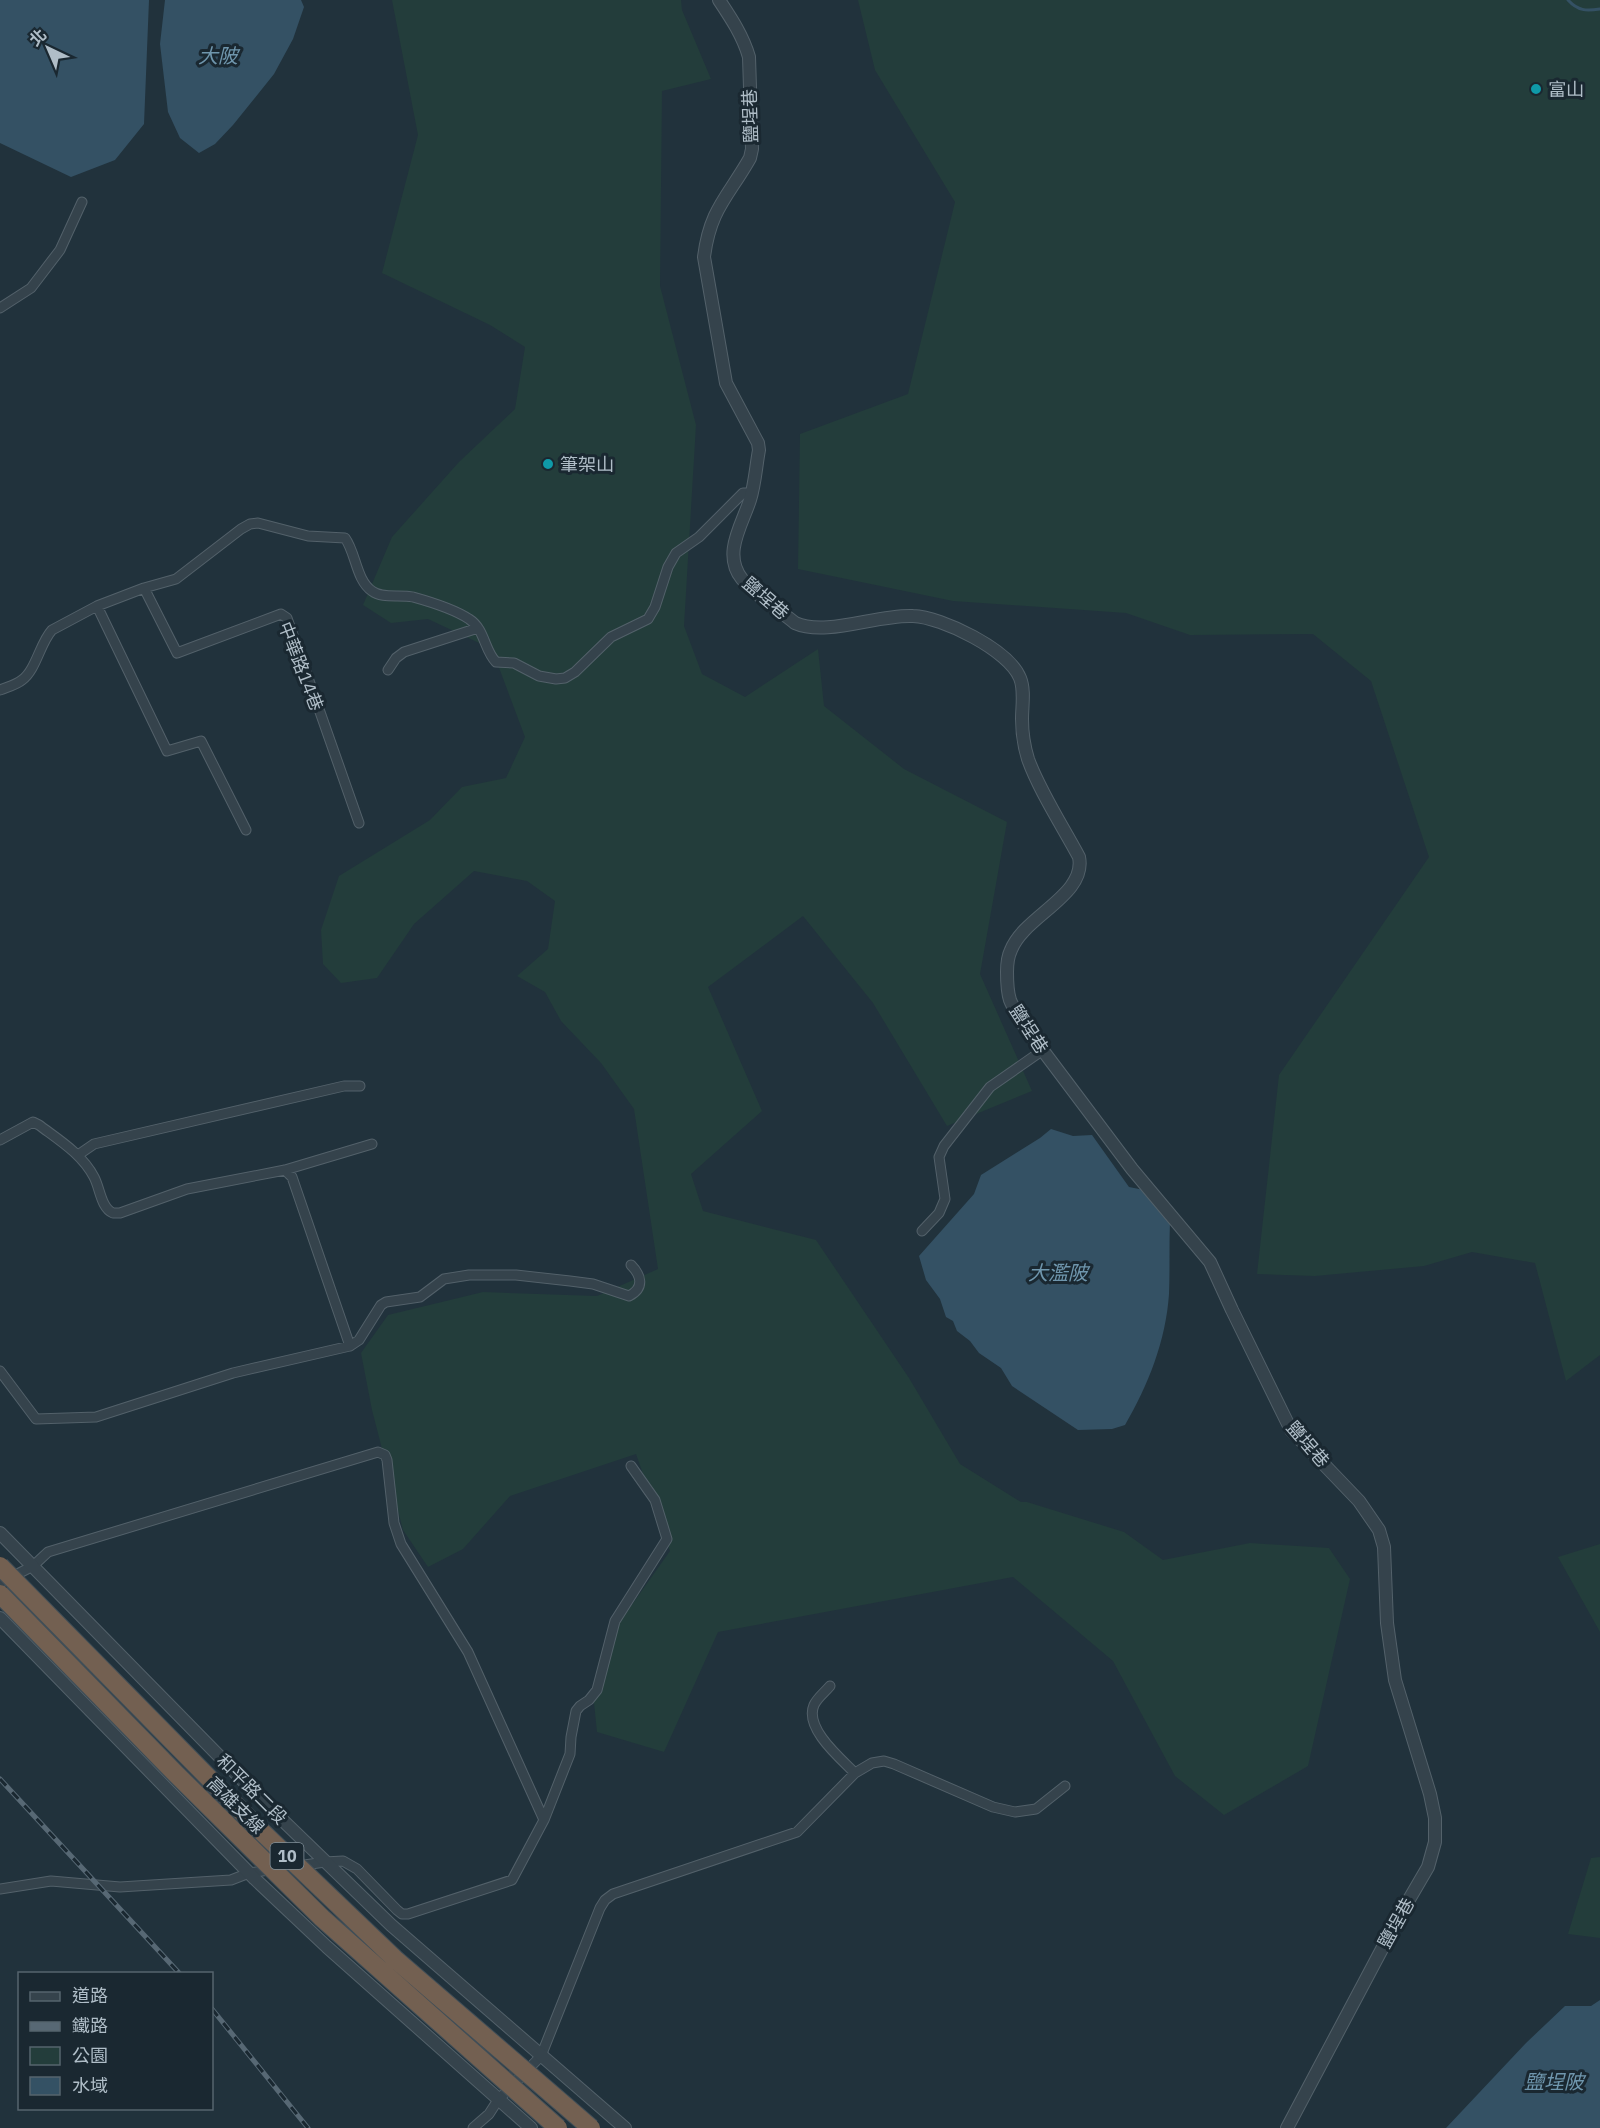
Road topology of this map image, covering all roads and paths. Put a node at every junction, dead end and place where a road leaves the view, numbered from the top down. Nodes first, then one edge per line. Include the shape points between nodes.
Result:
1 (719, 0) edge
2 (82, 202) dead end
3 (0, 308) edge
4 (750, 499) junction
5 (144, 588) junction
6 (97, 606) junction
7 (478, 628) junction
8 (388, 670) dead end
9 (0, 690) edge
10 (359, 823) dead end
11 (246, 830) dead end
12 (1043, 1050) junction
13 (360, 1086) dead end
14 (0, 1140) edge
15 (372, 1144) dead end
16 (78, 1155) junction
17 (285, 1170) junction
18 (922, 1231) dead end
19 (632, 1264) dead end
20 (350, 1346) junction
21 (0, 1371) edge
22 (631, 1466) dead end
23 (0, 1533) edge
24 (0, 1566) edge
25 (33, 1566) junction
26 (0, 1582) edge
27 (0, 1594) edge
28 (0, 1618) edge
29 (830, 1686) dead end
30 (855, 1773) junction
31 (1065, 1786) dead end
32 (544, 1820) junction
33 (325, 1862) junction
34 (249, 1873) junction
35 (0, 1888) edge
36 (542, 2056) junction
37 (498, 2100) junction
38 (473, 2128) edge
39 (531, 2128) edge
40 (558, 2128) edge
41 (591, 2128) edge
42 (625, 2128) edge
43 (1287, 2128) edge

1 - 4 street, 鹽埕巷 via 749,57 752,149 713,216 704,256 726,383 758,443
2 - 3 street via 60,250 31,288
4 - 7 street via 743,493 699,537 676,553 648,619 611,637 565,678 546,678 519,664 496,662
4 - 12 street, 鹽埕巷 via 734,542 736,567 748,585 795,623 812,628 898,616 930,617 979,640 1007,660 1020,678 1028,757 1081,866 1077,878 1058,901 1019,936 1007,964 1010,999
5 - 6 street
5 - 7 street via 176,579 241,529 258,523 299,535 345,538 370,590 441,607 465,617
5 - 10 street, 中華路14巷 via 177,653 281,614 287,618
6 - 9 street via 52,630 27,676
6 - 11 street via 167,751 201,741
7 - 8 street via 404,652
12 - 18 street via 990,1087 944,1146 939,1157 945,1199 939,1213
12 - 43 street, 鹽埕巷 via 1132,1170 1210,1262 1291,1430 1355,1496 1379,1530 1384,1547 1387,1623 1395,1680 1430,1794 1435,1842 1428,1867
13 - 16 street via 344,1086 94,1144
14 - 16 street via 33,1122
15 - 17 street
16 - 17 street via 113,1213 187,1189
17 - 20 street via 292,1177
19 - 20 street via 640,1280 638,1289 629,1296 593,1284 516,1275 444,1279 420,1297 381,1305 359,1340
20 - 21 street via 233,1372 96,1417 36,1419
22 - 32 street via 655,1500 667,1539 615,1621 597,1689 576,1711 570,1754
23 - 25 street, 和平路二段
24 - 41 highway, 高雄支線 / 10, bridge via 260,1830 386,1951
25 - 26 street
25 - 32 street via 48,1552 371,1452 385,1455 394,1523 401,1544 468,1652
25 - 33 street, 和平路二段
27 - 40 highway, 高雄支線 / 10, bridge via 322,1918
28 - 34 street
29 - 30 street via 814,1704 813,1721
30 - 31 street via 884,1761 993,1807 1015,1812 1036,1809
30 - 36 street via 797,1832 605,1900
32 - 33 street via 512,1880 408,1914 397,1910 357,1869 343,1861
33 - 34 street
33 - 36 street, 和平路二段
34 - 35 street via 231,1880 120,1887 51,1881
34 - 37 street
36 - 37 street
36 - 42 street, 和平路二段
37 - 38 street
37 - 39 street

